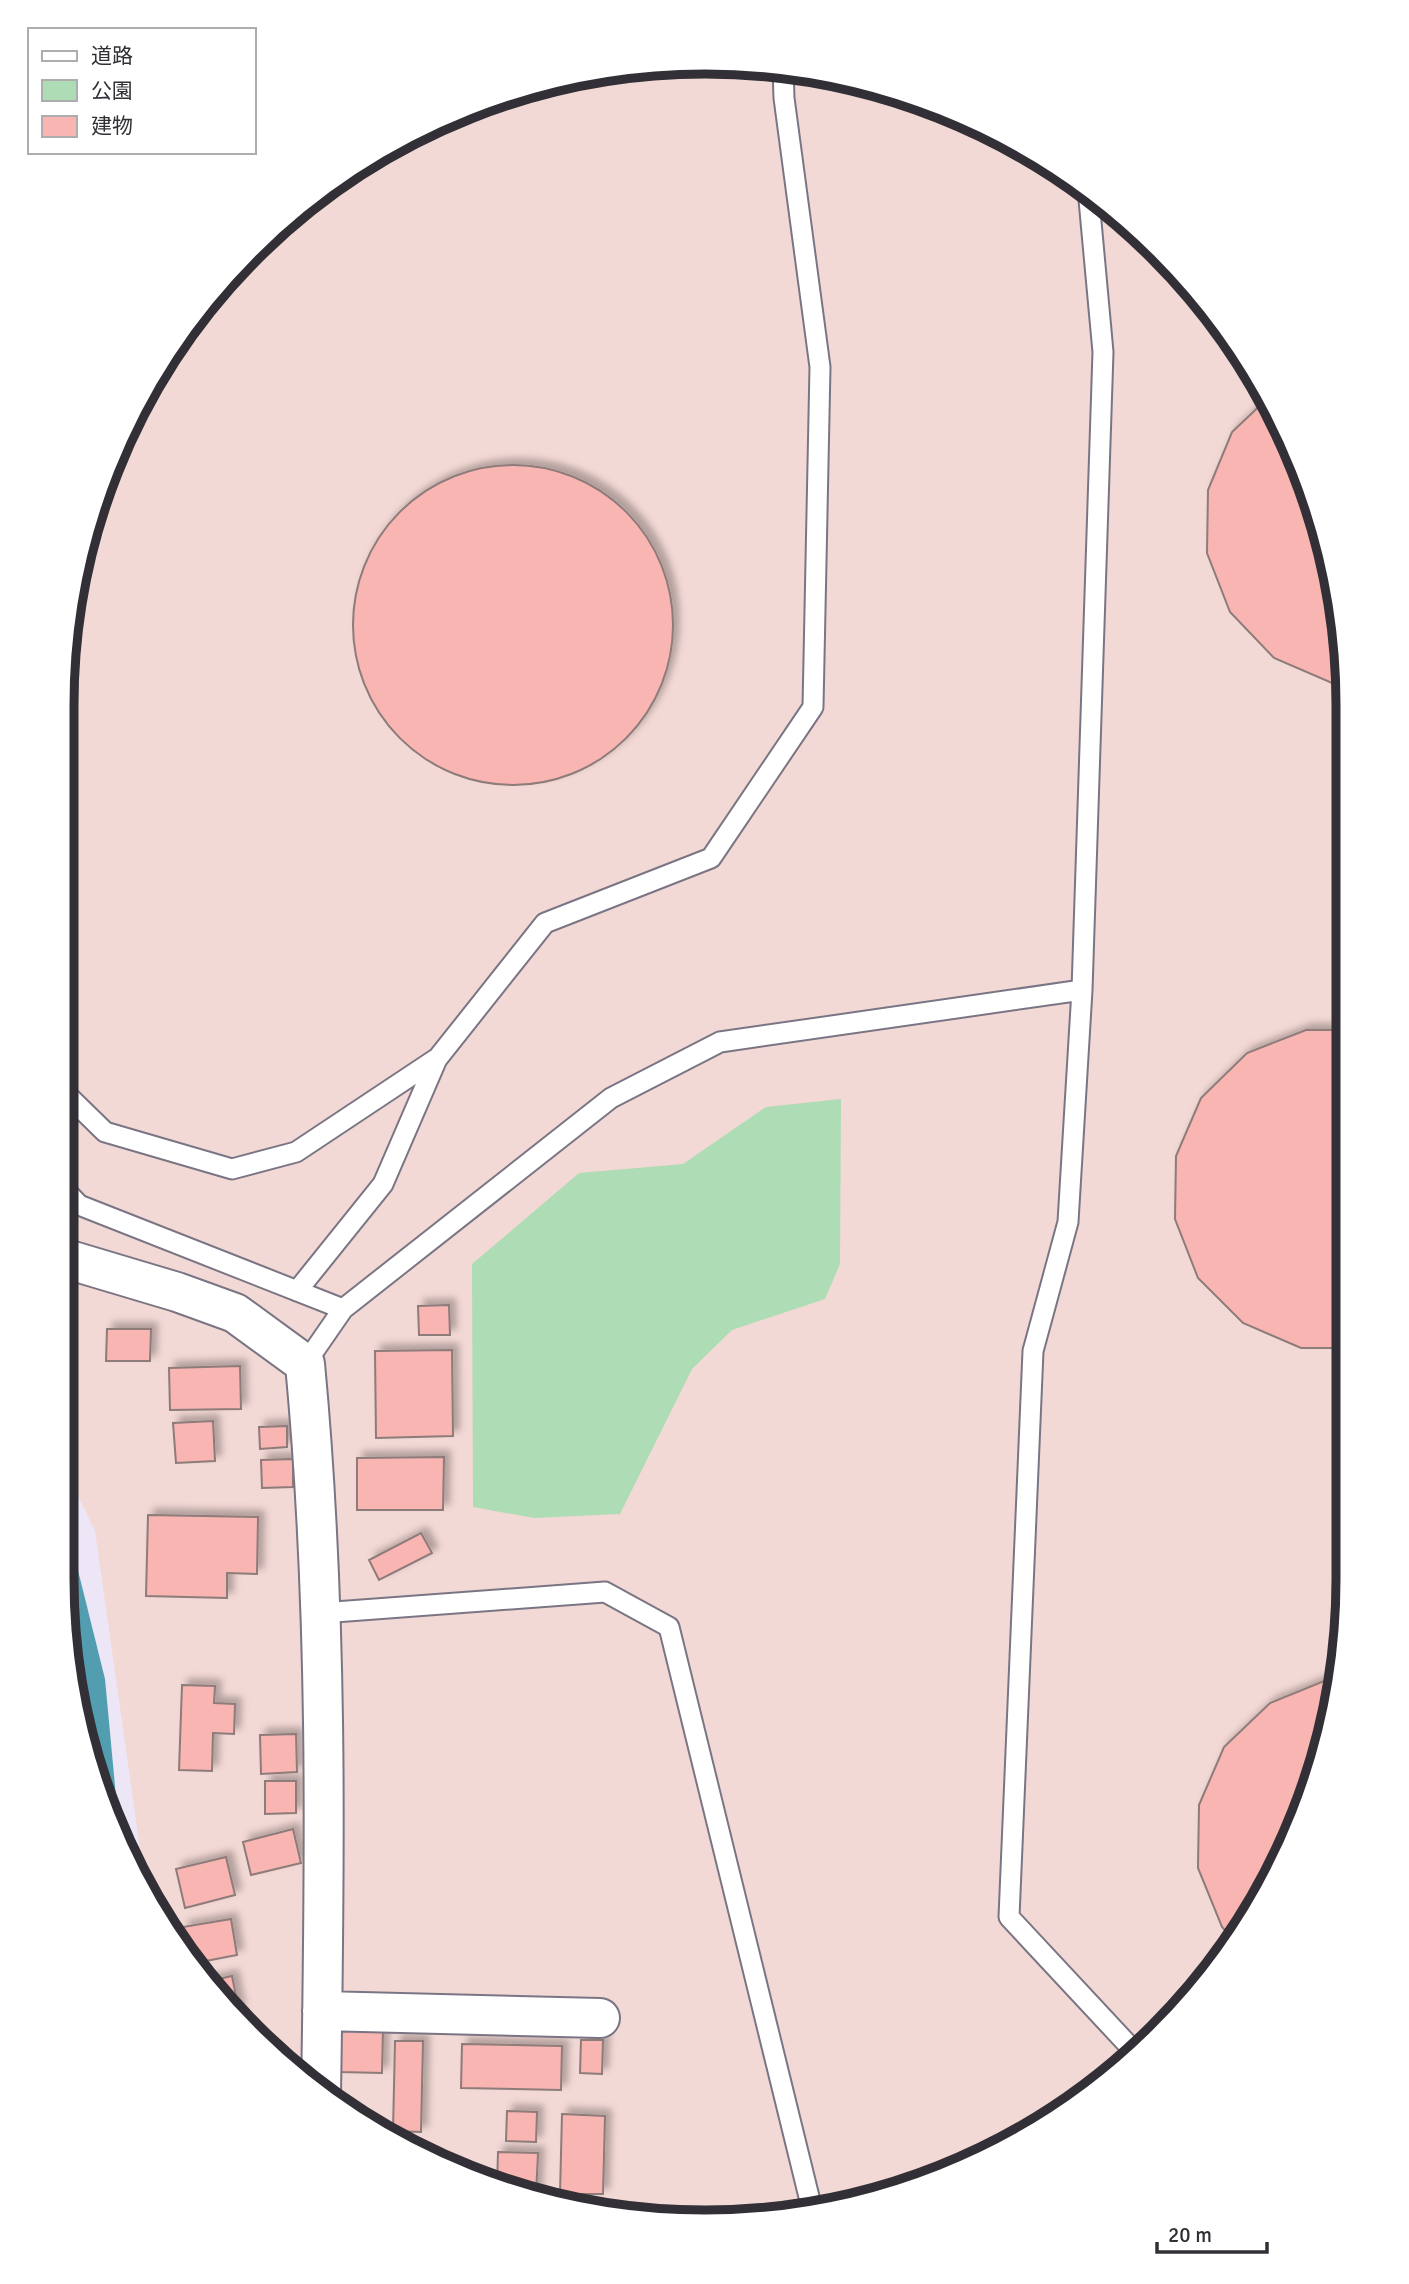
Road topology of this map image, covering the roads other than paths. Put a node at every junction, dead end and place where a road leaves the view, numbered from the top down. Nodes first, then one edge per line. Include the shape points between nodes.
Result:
1 (783, 79) edge
2 (1089, 204) edge
3 (1083, 990) junction
4 (437, 1059) junction
5 (74, 1103) edge
6 (74, 1199) edge
7 (74, 1261) edge
8 (297, 1291) junction
9 (343, 1309) junction
10 (305, 1364) junction
11 (321, 1613) junction
12 (322, 2011) junction
13 (600, 2018) dead end
14 (1129, 2046) edge
15 (321, 2081) edge
16 (810, 2201) edge

1 - 4 lane via 820,367 813,707 711,858 545,923
2 - 3 lane via 1103,352
3 - 9 lane via 720,1042 611,1098
3 - 14 lane via 1068,1222 1033,1351 1009,1917
4 - 5 lane via 296,1152 232,1170 105,1132
4 - 8 lane via 383,1184
6 - 8 lane
7 - 10 street via 235,1313
8 - 9 lane
9 - 10 lane
10 - 11 street
11 - 12 street
11 - 16 lane via 605,1591 668,1627
12 - 13 street
12 - 15 street

